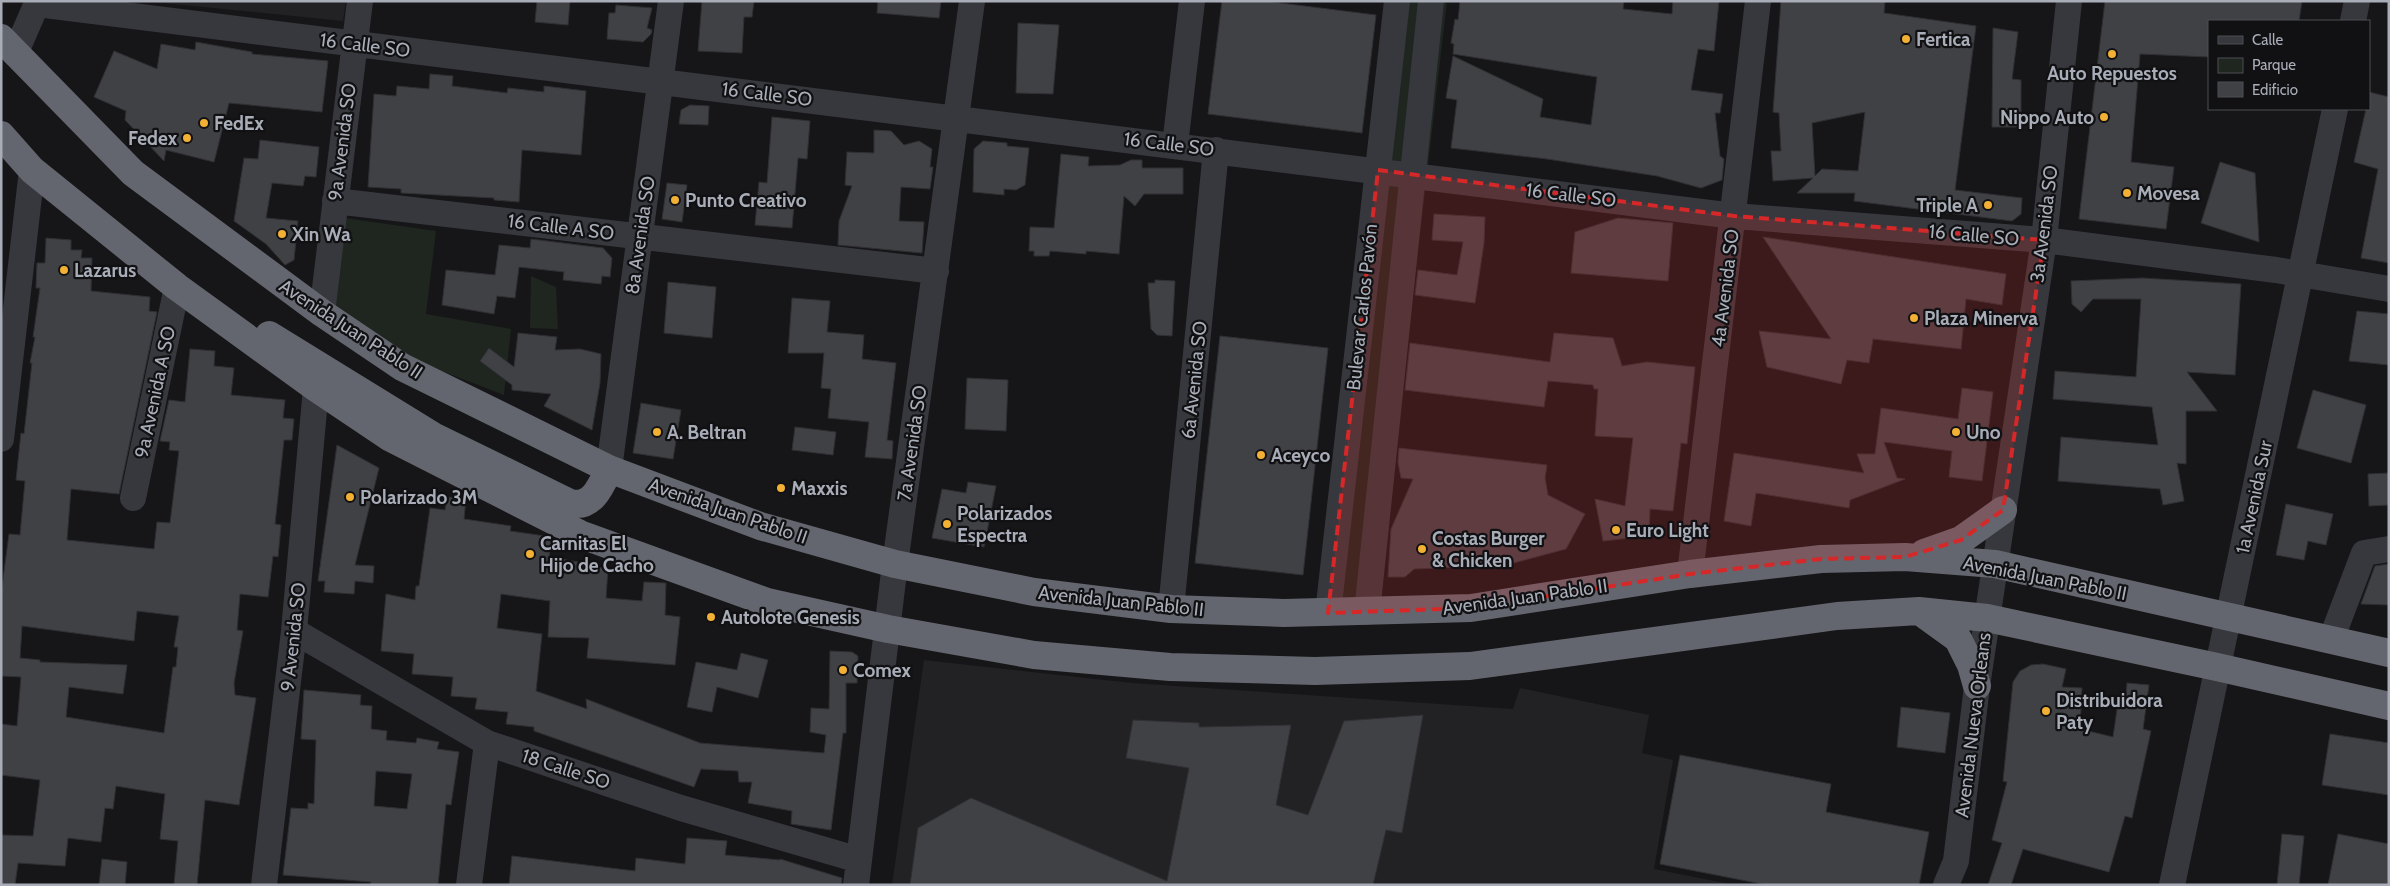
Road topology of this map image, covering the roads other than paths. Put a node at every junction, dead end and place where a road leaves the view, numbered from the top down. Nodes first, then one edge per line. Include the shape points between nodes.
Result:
1 (360, 1) edge
2 (671, 1) edge
3 (972, 1) edge
4 (1192, 1) edge
5 (1398, 1) edge
6 (1431, 1) edge
7 (1758, 1) edge
8 (2069, 1) edge
9 (2357, 1) edge
10 (38, 3) edge
11 (2353, 20) edge
12 (356, 43) junction
13 (6, 53) edge
14 (660, 81) junction
15 (2335, 110) edge
16 (958, 118) junction
17 (1, 135) edge
18 (1175, 145) junction
19 (1216, 150) junction
20 (32, 170) junction
21 (1378, 170) junction
22 (1413, 174) junction
23 (335, 201) junction
24 (1734, 216) junction
25 (640, 236) junction
26 (2044, 240) junction
27 (936, 271) junction
28 (2302, 274) junction
29 (177, 287) junction
30 (2389, 289) edge
31 (200, 304) junction
32 (322, 313) junction
33 (316, 388) junction
34 (1, 439) edge
35 (609, 469) junction
36 (133, 498) dead end
37 (2003, 510) junction
38 (2389, 549) edge
39 (1905, 557) junction
40 (895, 564) junction
41 (1995, 564) junction
42 (1690, 574) junction
43 (1171, 609) junction
44 (1919, 611) junction
45 (1367, 612) junction
46 (1328, 613) junction
47 (2228, 617) junction
48 (1987, 618) junction
49 (888, 629) junction
50 (294, 631) junction
51 (2331, 640) junction
52 (2389, 653) edge
53 (2217, 667) junction
54 (1977, 686) junction
55 (2389, 706) edge
56 (487, 743) junction
57 (858, 872) edge
58 (264, 885) edge
59 (469, 885) edge
60 (1946, 885) edge
61 (2172, 885) edge

1 - 12 street, 9a Avenida SO
2 - 14 street, 8a Avenida SO
3 - 16 street, 7a Avenida SO
4 - 18 street
5 - 21 street, Bulevar Carlos Pavón
6 - 22 street, Bulevar Carlos Pavón
7 - 24 street, 4a Avenida SO
8 - 26 street, 3a Avenida SO
9 - 11 street
10 - 12 street, 16 Calle SO
10 - 13 street
12 - 14 street, 16 Calle SO
12 - 23 street, 9a Avenida SO
13 - 32 highway, Avenida Juan Pablo II via 133,173
14 - 16 street, 16 Calle SO
14 - 25 street, 8a Avenida SO
15 - 28 street, 1a Avenida Sur
16 - 18 street, 16 Calle SO
16 - 27 street, 7a Avenida SO
17 - 20 highway
18 - 19 street, 16 Calle SO
19 - 21 street, 16 Calle SO
19 - 43 street, 6a Avenida SO
20 - 29 highway
20 - 34 street
21 - 22 street, 16 Calle SO
21 - 46 street, Bulevar Carlos Pavón
22 - 24 street, 16 Calle SO
22 - 45 street, Bulevar Carlos Pavón
23 - 25 street, 16 Calle A SO
23 - 32 street, 9a Avenida SO
24 - 26 street, 16 Calle SO
24 - 42 street, 4a Avenida SO
25 - 27 street, 16 Calle A SO
25 - 35 street, 8a Avenida SO
26 - 28 street, 16 Calle SO
26 - 37 street, 3a Avenida SO
27 - 40 street, 7a Avenida SO
28 - 30 street, 16 Calle SO
28 - 47 street, 1a Avenida Sur
29 - 31 highway
29 - 36 street, 9a Avenida A SO
31 - 33 highway
31 - 35 highway via 239,318 433,436 570,503 586,502 598,492
32 - 35 highway, Avenida Juan Pablo II via 402,366
33 - 49 highway via 389,437 582,535 766,602
33 - 50 street, 9 Avenida SO
35 - 40 highway, Avenida Juan Pablo II via 760,526
37 - 39 highway via 1961,540 1935,551
37 - 41 street, 3a Avenida SO
38 - 51 street via 2364,553
39 - 41 highway, Avenida Juan Pablo II
39 - 42 highway, Avenida Juan Pablo II via 1821,559
40 - 43 highway, Avenida Juan Pablo II via 1034,592
40 - 49 street, 7a Avenida SO
41 - 47 highway, Avenida Juan Pablo II
41 - 48 street, Avenida Nueva Orleans
42 - 45 highway, Avenida Juan Pablo II via 1471,608
43 - 46 highway, Avenida Juan Pablo II
44 - 48 highway
44 - 49 highway via 1837,616 1470,666 1315,671 1170,667 1034,655
44 - 54 highway via 1958,639
45 - 46 highway, Avenida Juan Pablo II
47 - 51 highway, Avenida Juan Pablo II
47 - 53 street, 1a Avenida Sur
48 - 53 highway
48 - 54 street, Avenida Nueva Orleans
49 - 57 street, 7a Avenida SO
50 - 56 street, 18 Calle SO
50 - 58 street, 9 Avenida SO
51 - 52 highway, Avenida Juan Pablo II
53 - 55 highway
53 - 61 street, 1a Avenida Sur
54 - 60 street, Avenida Nueva Orleans via 1956,860
56 - 57 street, 18 Calle SO
56 - 59 street

